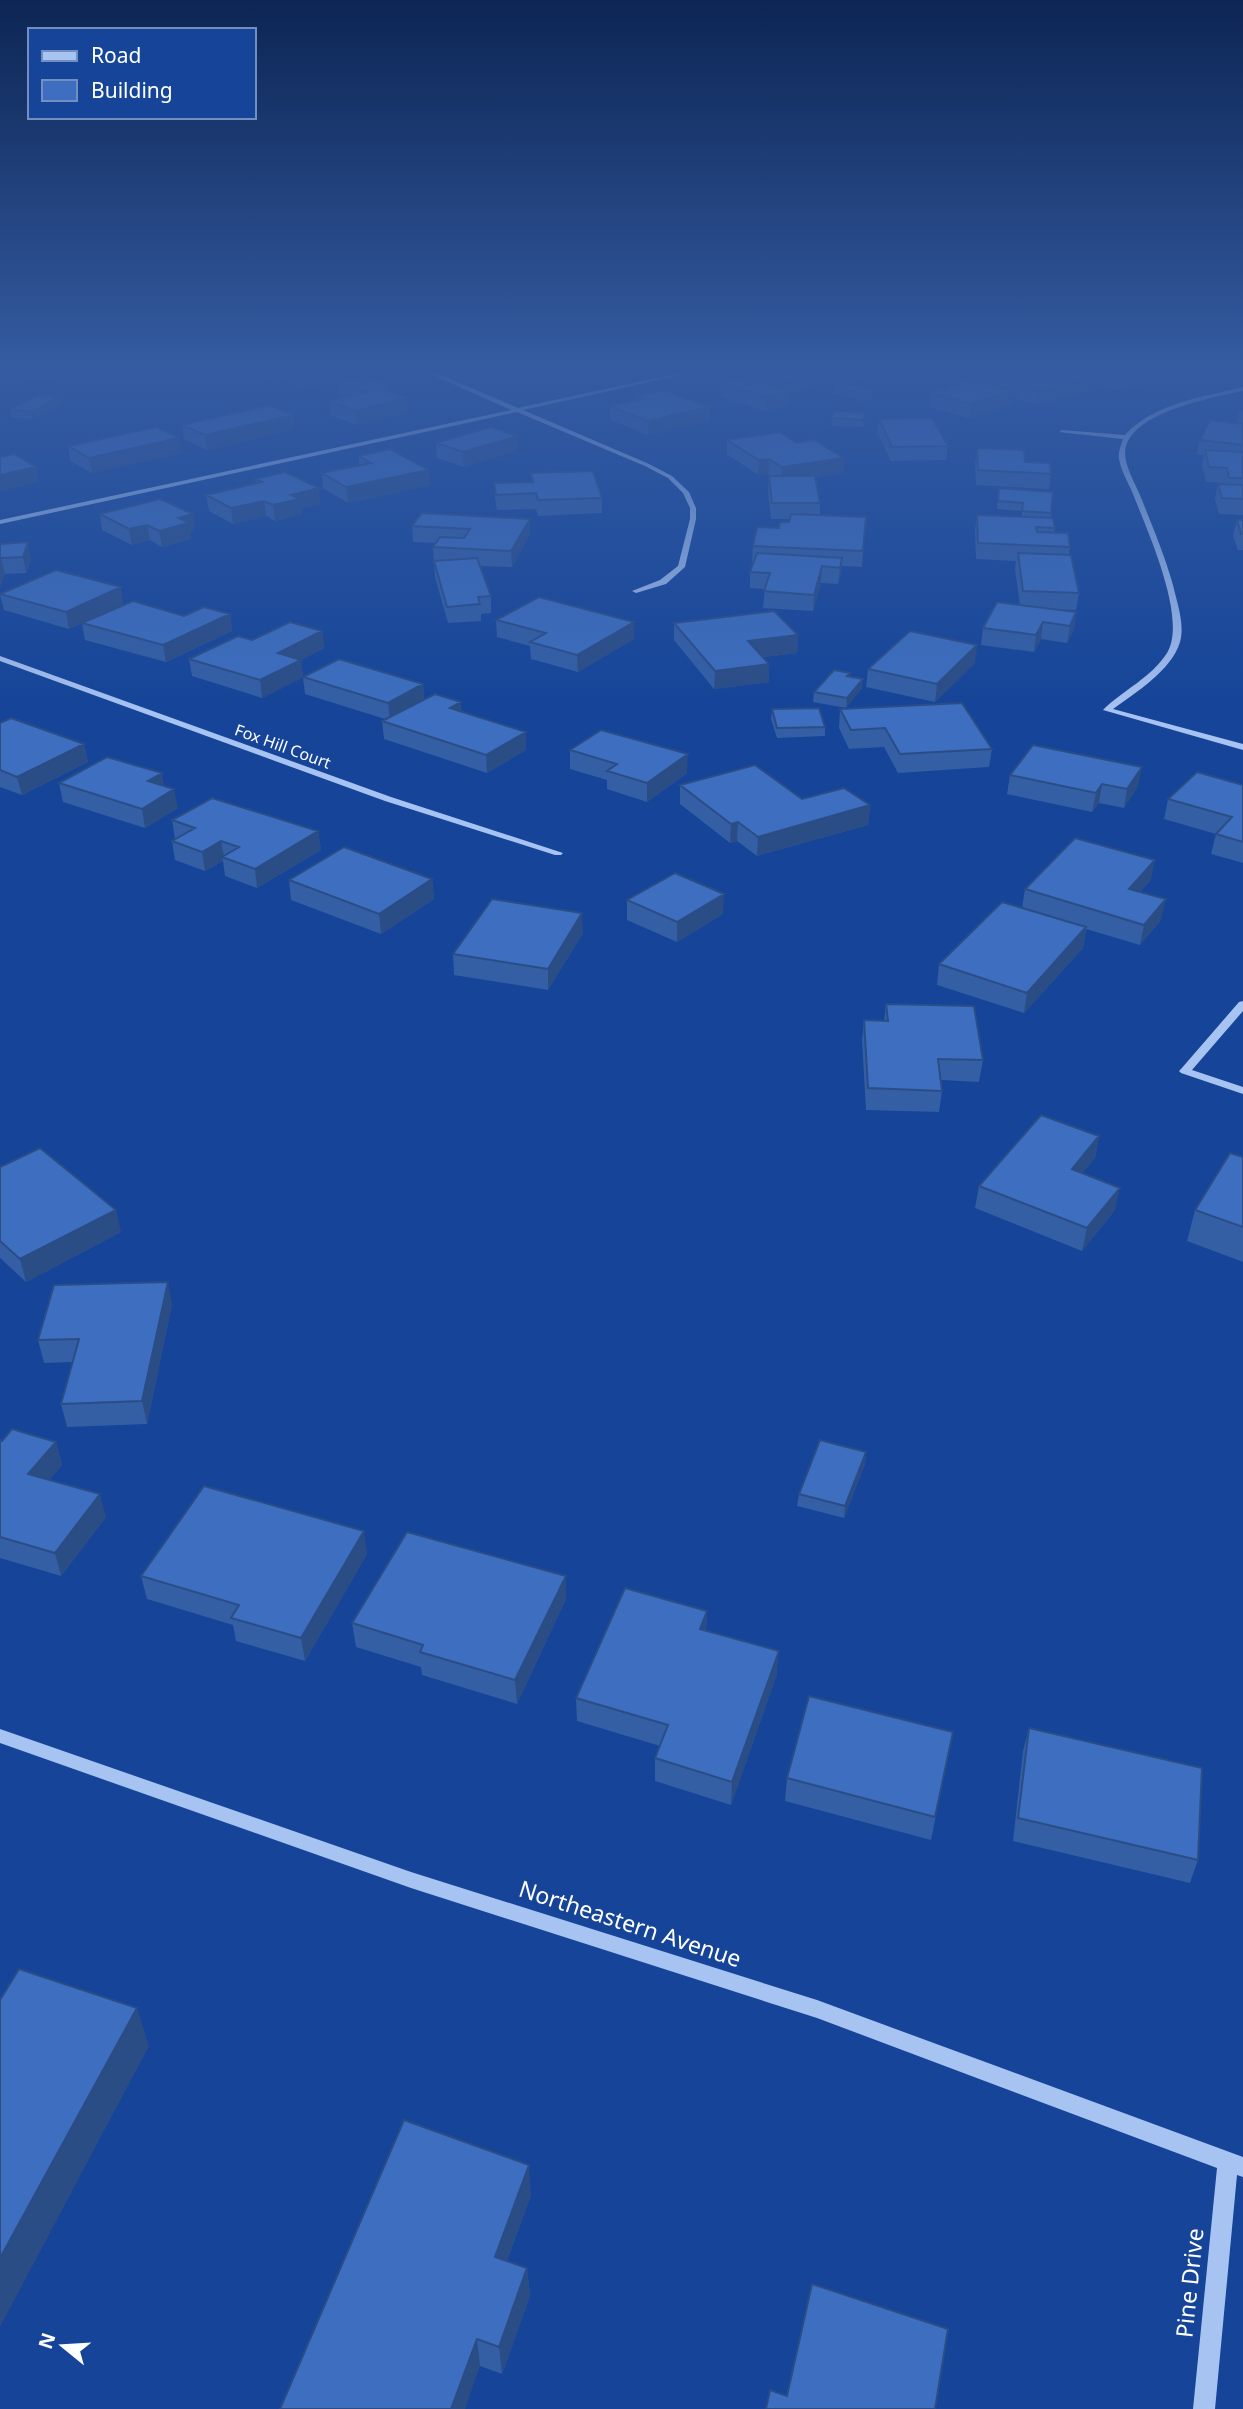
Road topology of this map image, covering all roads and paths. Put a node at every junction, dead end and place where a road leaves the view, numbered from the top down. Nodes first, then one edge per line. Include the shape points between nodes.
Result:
1 (168, 485) edge
2 (679, 485) edge
3 (1132, 485) edge
4 (0, 522) edge
5 (636, 591) dead end
6 (0, 658) edge
7 (1243, 747) edge
8 (558, 853) dead end
9 (1243, 1004) edge
10 (1243, 1091) edge
11 (0, 1736) edge
12 (1236, 2165) edge
13 (1204, 2409) edge

1 - 4 street
2 - 5 street via 693,508 681,567 663,582
3 - 7 street via 1174,600 1178,636 1153,673 1107,710
6 - 8 street, Fox Hill Court via 388,799
9 - 10 street via 1185,1071
11 - 12 street, Northeastern Avenue via 411,1880 817,2009
12 - 13 street, Pine Drive

